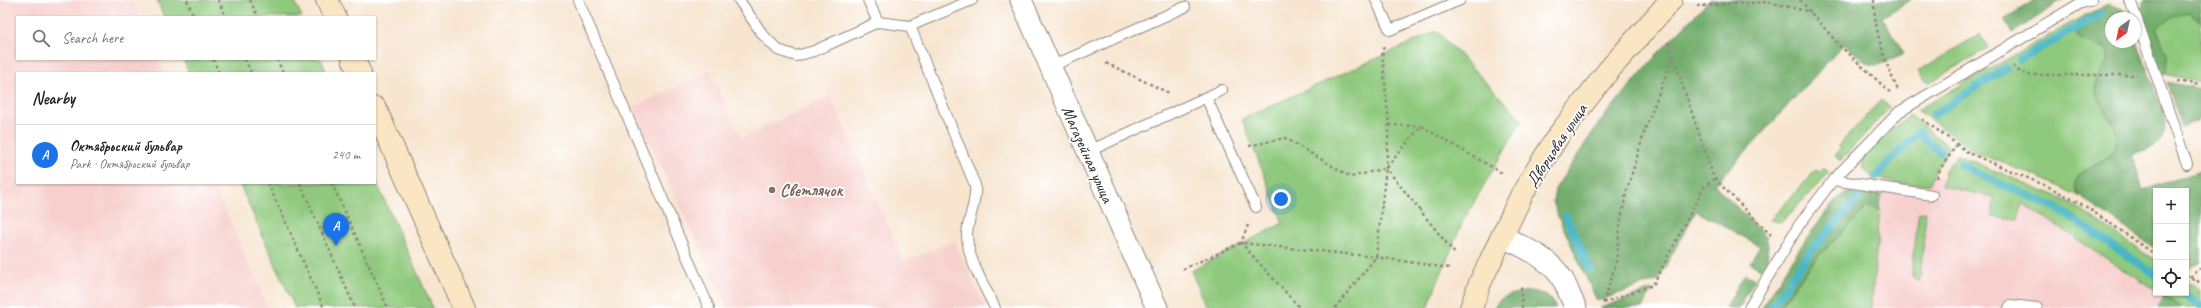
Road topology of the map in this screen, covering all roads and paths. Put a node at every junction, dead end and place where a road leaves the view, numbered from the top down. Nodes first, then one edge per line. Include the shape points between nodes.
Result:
1 (187, 0) edge
2 (218, 0) edge
3 (250, 0) edge
4 (327, 0) edge
5 (578, 0) edge
6 (739, 0) edge
7 (868, 0) edge
8 (972, 0) edge
9 (1020, 0) edge
10 (1376, 0) edge
11 (1460, 0) edge
12 (1671, 0) edge
13 (1800, 0) edge
14 (1874, 0) edge
15 (2091, 0) edge
16 (2130, 0) edge
17 (2078, 2) edge
18 (1697, 6) dead end
19 (1184, 7) dead end
20 (1811, 12) junction
21 (194, 16) edge
22 (226, 16) edge
23 (258, 16) edge
24 (335, 16) edge
25 (878, 22) junction
26 (910, 26) junction
27 (1390, 30) junction
28 (1667, 37) dead end
29 (2004, 50) junction
30 (1082, 52) junction
31 (1673, 56) junction
32 (213, 60) edge
33 (245, 60) edge
34 (277, 60) edge
35 (354, 60) edge
36 (1050, 67) junction
37 (219, 72) edge
38 (251, 72) edge
39 (283, 72) edge
40 (360, 72) edge
41 (2156, 77) junction
42 (2201, 85) edge
43 (1222, 90) dead end
44 (1206, 97) junction
45 (1192, 104) junction
46 (1906, 107) junction
47 (376, 110) edge
48 (1389, 125) junction
49 (1420, 126) junction
50 (1956, 146) junction
51 (1231, 150) junction
52 (1088, 152) junction
53 (2187, 164) dead end
54 (1386, 168) junction
55 (1502, 173) dead end
56 (1714, 178) junction
57 (1833, 180) junction
58 (268, 184) edge
59 (300, 184) edge
60 (332, 184) edge
61 (1932, 195) joint
62 (1256, 207) dead end
63 (1246, 218) dead end
64 (1503, 237) junction
65 (1241, 243) junction
66 (1785, 248) junction
67 (2153, 253) edge
68 (1456, 256) dead end
69 (1376, 257) junction
70 (1449, 268) dead end
71 (2201, 268) edge
72 (1183, 269) dead end
73 (2190, 277) joint
74 (2201, 283) edge
75 (1521, 287) dead end
76 (1603, 303) junction
77 (1596, 305) dead end
78 (324, 308) edge
79 (356, 308) edge
80 (388, 308) edge
81 (464, 308) edge
82 (709, 308) edge
83 (995, 308) edge
84 (1156, 308) edge
85 (1300, 308) edge
86 (1335, 308) edge
87 (1471, 308) edge
88 (1522, 308) edge
89 (1576, 308) edge
90 (1749, 308) edge
91 (2009, 308) edge
92 (2037, 308) edge

1 - 21 path
2 - 22 path
3 - 23 path
4 - 24 main road
5 - 82 lane
6 - 25 lane via 763,35 778,50 796,56 814,51
7 - 25 lane
8 - 26 lane
9 - 36 street, Магазейная улица
10 - 27 lane
11 - 27 lane
12 - 64 main road, Дворцовая улица via 1608,71 1558,136 1522,194
13 - 20 path
14 - 46 path via 1875,15 1888,66
15 - 17 lane
16 - 41 lane
17 - 29 lane
18 - 20 path via 1768,2
19 - 30 lane
20 - 46 path via 1840,46
25 - 26 lane
26 - 83 lane via 975,184 976,197 967,236 973,260
27 - 48 path via 1382,51
28 - 31 path
29 - 41 path via 2017,70 2028,75
29 - 46 lane
30 - 36 lane
30 - 45 path
31 - 56 path
31 - 76 path via 1646,127 1626,193 1616,264
32 - 37 path
33 - 38 path
34 - 39 path
35 - 40 main road
36 - 52 street, Магазейная улица
41 - 42 path
41 - 53 lane
43 - 44 lane
44 - 45 lane
44 - 51 lane
45 - 52 lane
46 - 50 path
46 - 57 lane via 1878,132
47 - 81 main road
48 - 49 path
48 - 54 path
49 - 54 path
49 - 55 path
50 - 61 path via 1940,169
50 - 67 path via 1988,163 2068,196
51 - 54 path via 1285,138 1351,177
51 - 62 lane
52 - 84 street, Магазейная улица
54 - 68 path
54 - 69 path
56 - 66 path
56 - 76 path via 1704,187 1653,285
57 - 61 lane
57 - 66 lane
58 - 78 path
59 - 79 path
60 - 80 path
63 - 65 path via 1249,224
64 - 87 main road, Дворцовая улица via 1480,283
64 - 89 street via 1534,253 1551,267 1562,279
65 - 69 path
65 - 72 path
65 - 85 path
66 - 90 lane
69 - 70 path
69 - 86 path
71 - 73 path
73 - 74 path
75 - 88 path
76 - 77 path
91 - 92 lane via 2011,305

